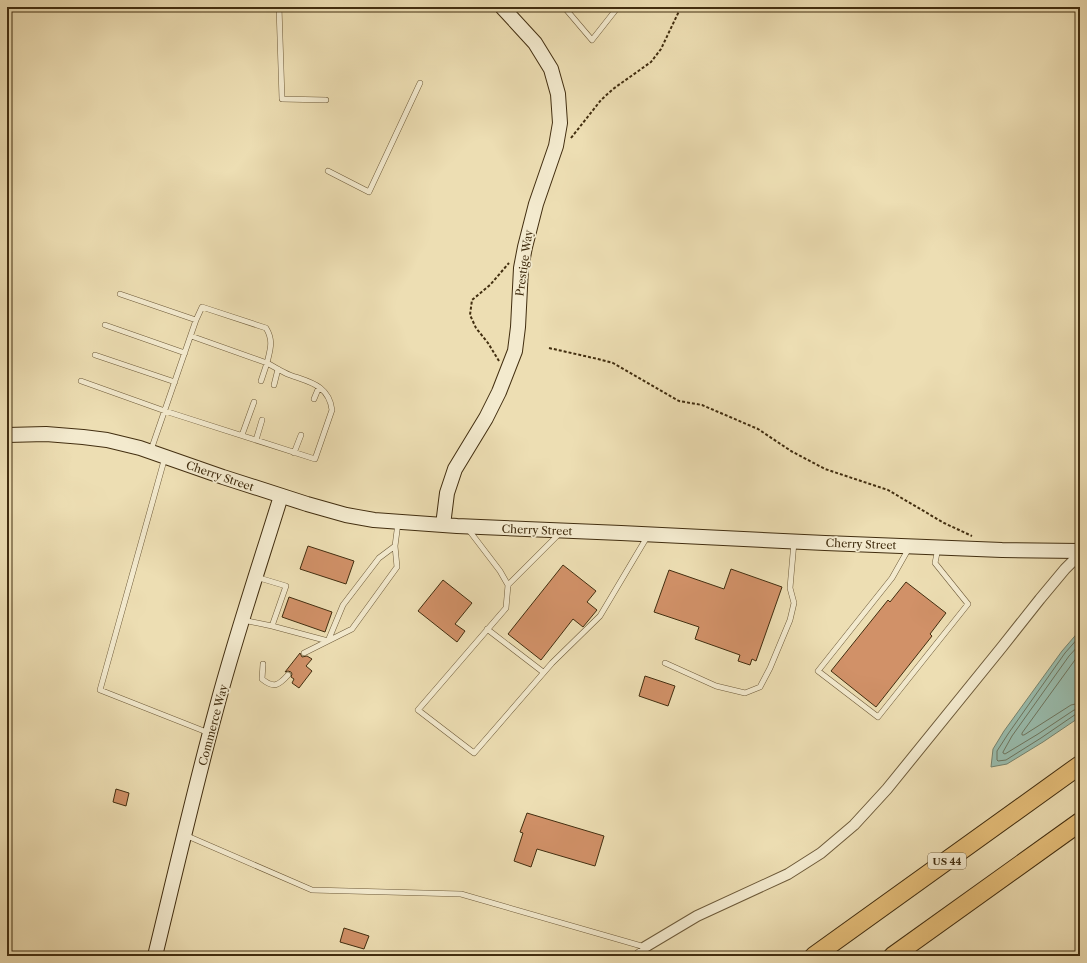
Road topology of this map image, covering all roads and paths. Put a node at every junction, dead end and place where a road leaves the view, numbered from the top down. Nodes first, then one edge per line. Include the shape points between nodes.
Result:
1 (279, 7) edge
2 (502, 7) edge
3 (564, 7) edge
4 (618, 7) edge
5 (681, 7) edge
6 (420, 83) dead end
7 (326, 100) dead end
8 (556, 146) junction
9 (328, 171) dead end
10 (525, 247) junction
11 (120, 294) dead end
12 (196, 320) junction
13 (105, 325) dead end
14 (191, 336) junction
15 (549, 348) dead end
16 (185, 353) junction
17 (95, 355) dead end
18 (268, 363) junction
19 (278, 369) junction
20 (506, 374) junction
21 (81, 381) dead end
22 (261, 381) dead end
23 (175, 382) junction
24 (274, 385) dead end
25 (319, 387) junction
26 (314, 399) dead end
27 (254, 402) dead end
28 (165, 411) junction
29 (262, 420) dead end
30 (7, 435) edge
31 (242, 435) junction
32 (301, 435) dead end
33 (256, 440) junction
34 (150, 451) junction
35 (294, 453) junction
36 (165, 456) junction
37 (281, 496) junction
38 (398, 522) junction
39 (443, 525) junction
40 (466, 526) junction
41 (562, 531) junction
42 (649, 534) junction
43 (974, 537) dead end
44 (794, 541) junction
45 (395, 546) junction
46 (910, 546) junction
47 (938, 547) junction
48 (1080, 553) edge
49 (256, 577) junction
50 (508, 585) junction
51 (242, 620) junction
52 (272, 626) junction
53 (487, 629) junction
54 (328, 641) junction
55 (304, 653) dead end
56 (665, 663) dead end
57 (263, 664) dead end
58 (543, 672) junction
59 (288, 675) dead end
60 (210, 733) junction
61 (1080, 765) edge
62 (1080, 822) edge
63 (184, 834) junction
64 (645, 947) junction
65 (155, 956) edge
66 (634, 956) edge
67 (814, 956) edge
68 (893, 956) edge

1 - 7 lane via 282,99
2 - 8 main road, Prestige Way via 535,43 550,69 559,105 560,123
3 - 4 lane via 592,40
5 - 8 path via 661,49 651,62 600,100 571,137
6 - 9 lane via 369,192
8 - 10 main road, Prestige Way via 536,204
10 - 20 main road, Prestige Way via 515,351
10 - 20 path via 490,285 472,300 470,314 476,328
11 - 12 lane
12 - 14 lane
12 - 18 lane via 202,307 266,328 272,342
13 - 16 lane
14 - 16 lane
14 - 18 lane
15 - 43 path via 613,363 679,401 702,405 758,430 825,469 888,490 944,523
16 - 23 lane
17 - 23 lane
18 - 19 lane
18 - 22 lane
19 - 24 lane
19 - 25 lane
20 - 39 main road, Prestige Way via 486,418 455,469 447,493
21 - 28 lane
23 - 28 lane
25 - 26 lane
25 - 35 lane via 326,394 332,410 315,459
27 - 31 lane
28 - 31 lane
28 - 34 lane
29 - 33 lane
30 - 34 main road, Cherry Street via 83,436
31 - 33 lane
32 - 35 lane
33 - 35 lane
34 - 36 main road, Cherry Street
36 - 37 main road, Cherry Street
36 - 60 lane via 100,690
37 - 38 main road, Cherry Street via 346,515
37 - 49 main road, Commerce Way
38 - 39 main road, Cherry Street
38 - 45 lane
39 - 40 main road, Cherry Street
40 - 41 main road, Cherry Street
40 - 50 lane
41 - 42 main road, Cherry Street
41 - 50 lane
42 - 44 main road, Cherry Street
42 - 58 lane via 600,616
44 - 46 main road, Cherry Street
44 - 56 lane via 790,588 794,603 790,620 760,687 745,693 716,686
45 - 54 lane via 379,558 343,606
45 - 54 lane via 397,567 352,629
46 - 47 main road, Cherry Street
46 - 47 lane via 892,578 818,671 878,717 968,604 935,563
47 - 48 main road, Cherry Street
48 - 64 street via 887,789 854,825 821,853 788,874 697,916
49 - 51 main road, Commerce Way
49 - 52 lane via 286,586
50 - 53 lane via 506,608
51 - 52 lane
51 - 60 main road, Commerce Way
52 - 54 lane
53 - 58 lane
53 - 58 lane via 418,710 474,753
54 - 55 lane
57 - 59 lane via 262,679 268,684 282,682
60 - 63 main road, Commerce Way
61 - 67 highway, US 44
62 - 68 highway
63 - 64 lane via 312,890 461,894
63 - 65 main road, Commerce Way
64 - 66 lane

